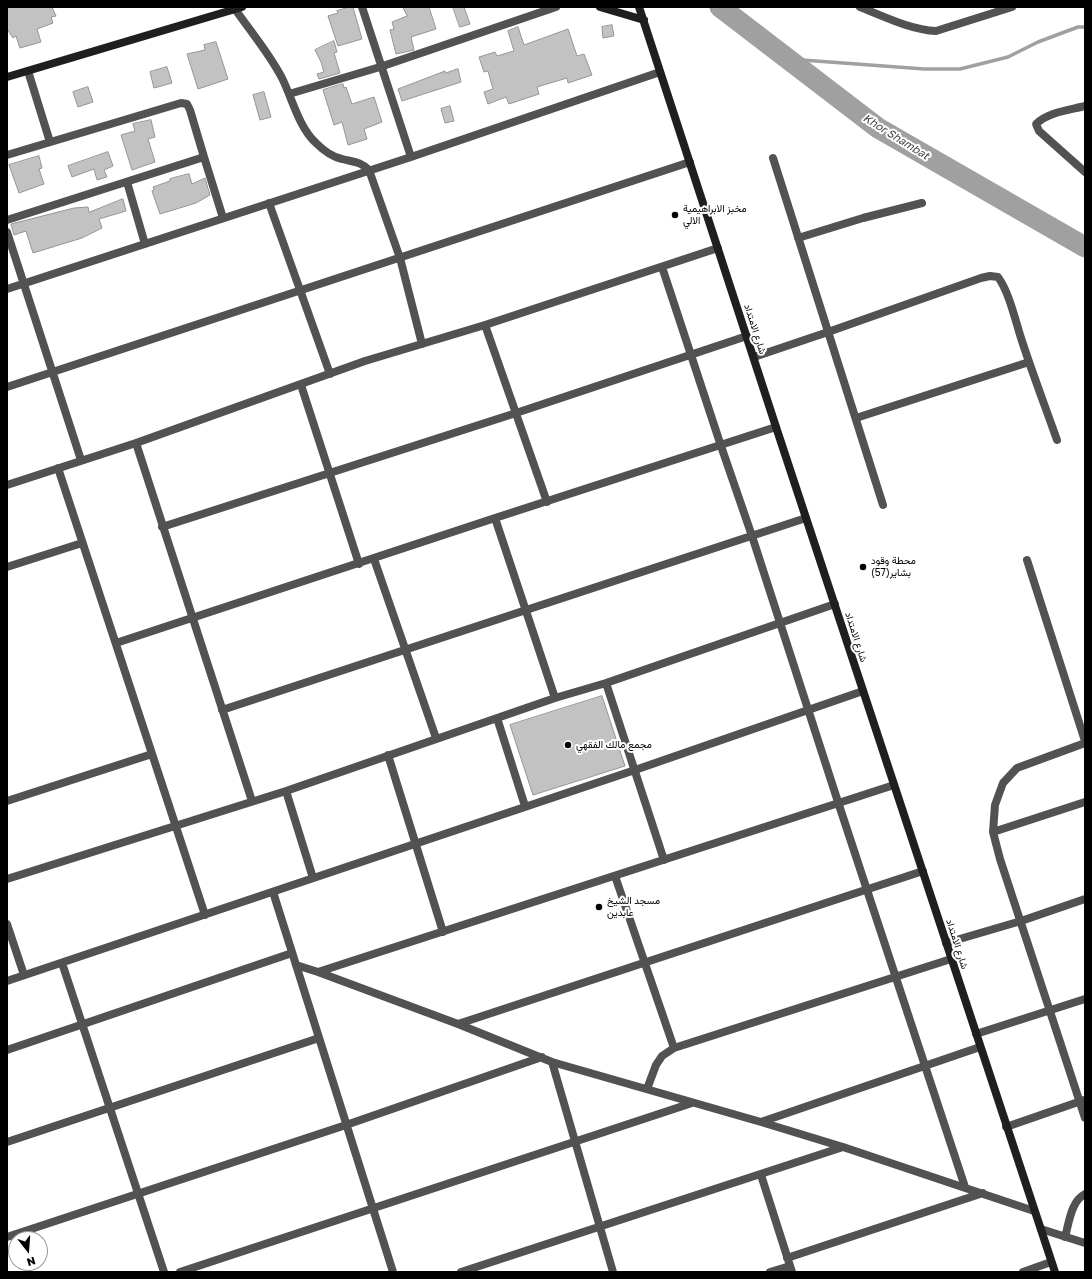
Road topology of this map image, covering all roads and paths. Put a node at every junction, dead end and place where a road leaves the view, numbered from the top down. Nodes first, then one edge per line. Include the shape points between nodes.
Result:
1 (362, 7) edge
2 (556, 7) edge
3 (600, 7) edge
4 (640, 7) edge
5 (860, 7) edge
6 (1012, 7) edge
7 (239, 8) edge
8 (644, 20) junction
9 (380, 66) junction
10 (28, 71) junction
11 (660, 72) junction
12 (7, 77) edge
13 (289, 94) junction
14 (1085, 106) edge
15 (50, 142) junction
16 (7, 155) edge
17 (204, 157) junction
18 (411, 157) junction
19 (773, 158) dead end
20 (690, 162) junction
21 (370, 170) junction
22 (1085, 172) edge
23 (126, 182) junction
24 (269, 203) junction
25 (922, 203) dead end
26 (223, 218) junction
27 (7, 220) edge
28 (7, 232) edge
29 (798, 238) junction
30 (145, 244) junction
31 (718, 248) junction
32 (400, 258) junction
33 (662, 267) junction
34 (24, 284) junction
35 (7, 289) edge
36 (299, 291) junction
37 (485, 325) junction
38 (828, 332) junction
39 (747, 336) junction
40 (422, 344) junction
41 (690, 354) junction
42 (754, 357) junction
43 (1029, 362) junction
44 (52, 373) junction
45 (330, 374) junction
46 (301, 385) junction
47 (7, 387) edge
48 (516, 413) junction
49 (856, 418) junction
50 (776, 427) junction
51 (1057, 440) dead end
52 (136, 443) junction
53 (721, 446) junction
54 (81, 460) junction
55 (58, 468) junction
56 (330, 473) junction
57 (7, 485) edge
58 (547, 502) junction
59 (883, 505) dead end
60 (495, 518) junction
61 (806, 518) junction
62 (162, 527) junction
63 (752, 536) junction
64 (82, 543) junction
65 (374, 559) junction
66 (1027, 560) dead end
67 (359, 564) junction
68 (7, 567) edge
69 (835, 604) junction
70 (525, 610) junction
71 (192, 618) junction
72 (780, 622) junction
73 (116, 643) junction
74 (405, 649) junction
75 (606, 683) junction
76 (863, 691) junction
77 (555, 698) junction
78 (222, 710) junction
79 (808, 710) junction
80 (497, 718) junction
81 (436, 738) junction
82 (1085, 742) edge
83 (152, 754) junction
84 (388, 755) junction
85 (635, 770) junction
86 (894, 785) junction
87 (286, 791) junction
88 (7, 801) edge
89 (252, 801) junction
90 (838, 802) junction
91 (1085, 802) edge
92 (525, 806) junction
93 (176, 825) junction
94 (993, 832) junction
95 (416, 843) junction
96 (664, 860) junction
97 (922, 871) junction
98 (615, 876) junction
99 (313, 878) junction
100 (7, 879) edge
101 (867, 890) junction
102 (273, 892) junction
103 (1085, 899) edge
104 (205, 915) junction
105 (1021, 921) junction
106 (7, 924) edge
107 (443, 932) junction
108 (946, 943) junction
109 (292, 954) junction
110 (951, 959) junction
111 (644, 962) junction
112 (62, 963) junction
113 (296, 965) junction
114 (318, 972) junction
115 (24, 975) junction
116 (895, 977) junction
117 (7, 981) edge
118 (1085, 999) edge
119 (1049, 1011) junction
120 (82, 1024) junction
121 (458, 1024) junction
122 (976, 1034) junction
123 (319, 1038) junction
124 (980, 1047) junction
125 (674, 1048) junction
126 (7, 1050) edge
127 (542, 1057) junction
128 (552, 1062) junction
129 (925, 1066) junction
130 (647, 1089) junction
131 (1082, 1101) edge
132 (692, 1103) junction
133 (110, 1108) junction
134 (1085, 1118) edge
135 (761, 1122) junction
136 (346, 1125) junction
137 (1006, 1126) junction
138 (7, 1142) edge
139 (575, 1142) junction
140 (843, 1147) junction
141 (761, 1175) junction
142 (964, 1188) junction
143 (983, 1193) junction
144 (138, 1194) junction
145 (1085, 1194) edge
146 (373, 1208) junction
147 (1034, 1211) junction
148 (600, 1227) junction
149 (1041, 1229) junction
150 (7, 1236) edge
151 (1065, 1236) junction
152 (1085, 1243) edge
153 (1051, 1262) junction
154 (789, 1265) edge
155 (164, 1272) edge
156 (180, 1272) edge
157 (393, 1272) edge
158 (461, 1272) edge
159 (613, 1272) edge
160 (770, 1272) edge
161 (1023, 1272) edge
162 (1054, 1272) edge

1 - 9 street
2 - 9 street
3 - 8 street
4 - 8 street, شارع الامتداد
5 - 6 street via 888,19 932,31
7 - 10 street
7 - 13 street via 272,60
8 - 11 street, شارع الامتداد
9 - 13 street
9 - 18 street
10 - 12 street
10 - 15 street
11 - 18 street
11 - 20 street, شارع الامتداد
13 - 21 street via 305,130 315,142 328,153 364,165
14 - 22 street via 1050,115 1040,119 1036,124 1039,131
15 - 16 street
15 - 17 street via 181,103 187,104 190,110
17 - 23 street
17 - 26 street
18 - 21 street
19 - 29 street
20 - 31 street, شارع الامتداد
20 - 32 street
21 - 24 street
21 - 32 street
23 - 27 street
23 - 30 street
24 - 26 street
24 - 36 street
25 - 29 street
26 - 30 street
28 - 34 street
29 - 38 street
30 - 34 street
31 - 33 street
31 - 39 street, شارع الامتداد
32 - 36 street
32 - 40 street
33 - 37 street
33 - 41 street
34 - 35 street
34 - 44 street
36 - 44 street
36 - 45 street
37 - 40 street
37 - 48 street
38 - 42 street
38 - 43 street via 990,276 998,277 1002,282
38 - 49 street
39 - 41 street
39 - 42 street, شارع الامتداد
40 - 45 street
41 - 48 street
41 - 53 street
42 - 50 street, شارع الامتداد
43 - 49 street
43 - 51 street
44 - 47 street
44 - 54 street
45 - 46 street
46 - 52 street
46 - 56 street
48 - 56 street
48 - 58 street
49 - 59 street
50 - 53 street
50 - 61 street, شارع الامتداد
52 - 54 street
52 - 62 street
53 - 58 street
53 - 63 street
54 - 55 street
55 - 57 street
55 - 64 street
56 - 62 street
56 - 67 street
58 - 60 street
60 - 65 street
60 - 70 street
61 - 63 street
61 - 69 street, شارع الامتداد
62 - 71 street
63 - 70 street
63 - 72 street
64 - 68 street
64 - 73 street
65 - 67 street
65 - 74 street
66 - 82 street
67 - 71 street
69 - 72 street
69 - 76 street, شارع الامتداد
70 - 74 street
70 - 77 street
71 - 73 street
71 - 78 street
72 - 75 street
72 - 79 street
73 - 83 street
74 - 78 street
74 - 81 street
75 - 77 street
75 - 85 street
76 - 79 street
76 - 86 street, شارع الامتداد
77 - 80 street
78 - 89 street
79 - 85 street
79 - 90 street
80 - 81 street
80 - 92 street
81 - 84 street
82 - 94 street via 1017,768 1003,783 995,805
83 - 88 street
83 - 93 street
84 - 87 street
84 - 95 street
85 - 92 street
85 - 96 street
86 - 90 street
86 - 97 street, شارع الامتداد
87 - 89 street
87 - 99 street
89 - 93 street
90 - 96 street
90 - 101 street
91 - 94 street
92 - 95 street
93 - 100 street
93 - 104 street
94 - 105 street
95 - 99 street
95 - 107 street
96 - 98 street
97 - 101 street
97 - 108 street, شارع الامتداد
98 - 107 street
98 - 111 street
99 - 102 street
101 - 111 street
101 - 116 street
102 - 104 street
102 - 109 street
103 - 105 street
104 - 112 street
105 - 108 street
105 - 119 street
106 - 115 street
107 - 114 street
108 - 110 street, شارع الامتداد
109 - 113 street
109 - 120 street
110 - 116 street
110 - 122 street, شارع الامتداد
111 - 121 street
111 - 125 street
112 - 115 street
112 - 120 street
113 - 114 street
113 - 123 street
114 - 121 street
115 - 117 street
116 - 125 street
116 - 129 street
118 - 119 street
119 - 122 street
119 - 131 street
120 - 126 street
120 - 133 street
121 - 127 street
122 - 124 street, شارع الامتداد
123 - 133 street
123 - 136 street
124 - 129 street
124 - 137 street, شارع الامتداد
125 - 130 street via 656,1064
127 - 128 street
127 - 136 street
128 - 130 street
128 - 139 street
129 - 135 street
129 - 142 street
130 - 132 street
131 - 134 street
131 - 137 street
132 - 135 street
132 - 139 street
133 - 138 street
133 - 144 street
135 - 140 street
136 - 144 street
136 - 146 street
137 - 147 street, شارع الامتداد
139 - 146 street
139 - 148 street
140 - 141 street
140 - 142 street
141 - 148 street
141 - 154 street
142 - 143 street
143 - 147 street
143 - 154 street
144 - 150 street
144 - 155 street
145 - 151 street via 1078,1198 1074,1206
146 - 156 street
146 - 157 street
147 - 149 street, شارع الامتداد
148 - 158 street
148 - 159 street
149 - 151 street
149 - 153 street, شارع الامتداد
151 - 152 street
153 - 161 street
153 - 162 street, شارع الامتداد
154 - 160 street

